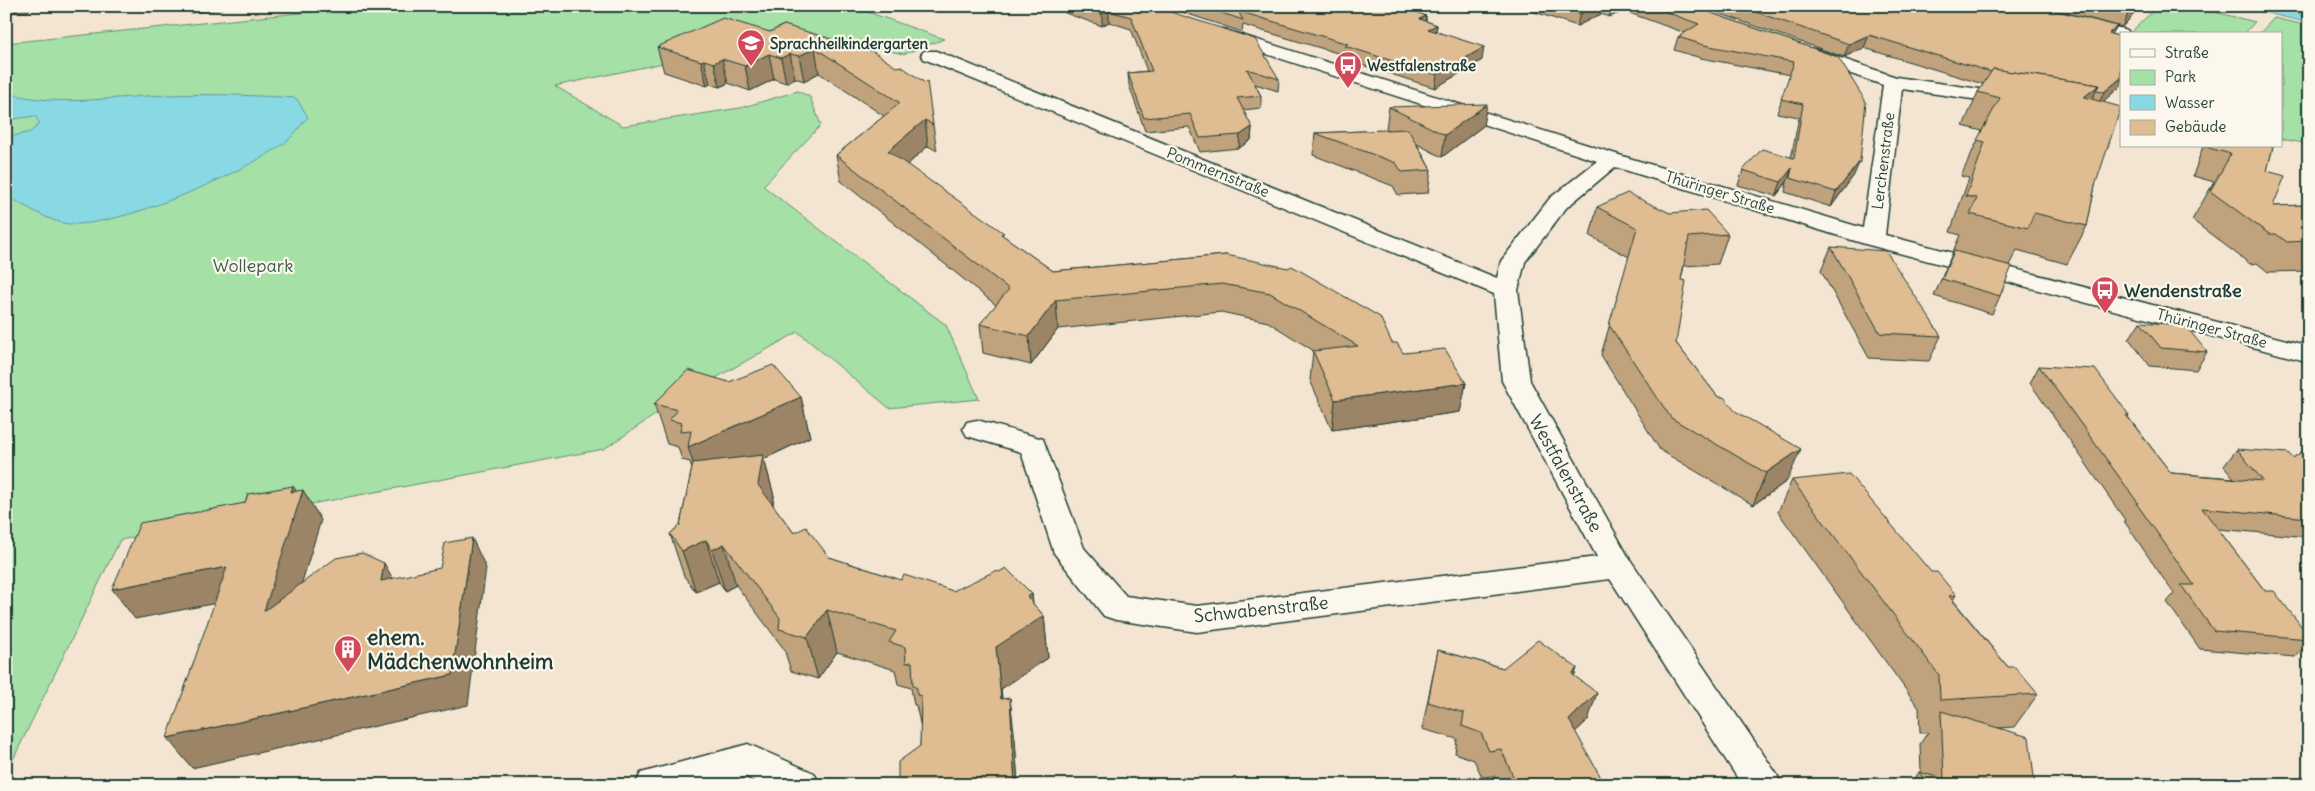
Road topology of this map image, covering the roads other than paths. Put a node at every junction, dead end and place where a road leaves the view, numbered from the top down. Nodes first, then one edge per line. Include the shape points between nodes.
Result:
1 (2009, 6) edge
2 (1204, 28) edge
3 (2120, 34) edge
4 (1790, 46) edge
5 (930, 55) dead end
6 (1893, 82) junction
7 (2033, 102) edge
8 (1612, 159) junction
9 (1873, 239) junction
10 (1506, 290) junction
11 (2309, 354) edge
12 (977, 429) dead end
13 (1618, 566) junction
14 (654, 785) edge
15 (801, 785) edge
16 (1763, 785) edge

1 - 3 street
2 - 8 street, Thüringer Straße
4 - 6 street
5 - 10 street, Pommernstraße
6 - 7 street
6 - 9 street, Lerchenstraße
8 - 9 street, Thüringer Straße
8 - 10 street, Westfalenstraße via 1558,203 1513,261
9 - 11 street, Thüringer Straße
10 - 13 street, Westfalenstraße via 1516,381
12 - 13 street, Schwabenstraße via 1033,446 1070,553 1116,608 1197,618
13 - 16 street, Westfalenstraße
14 - 15 street via 748,760

